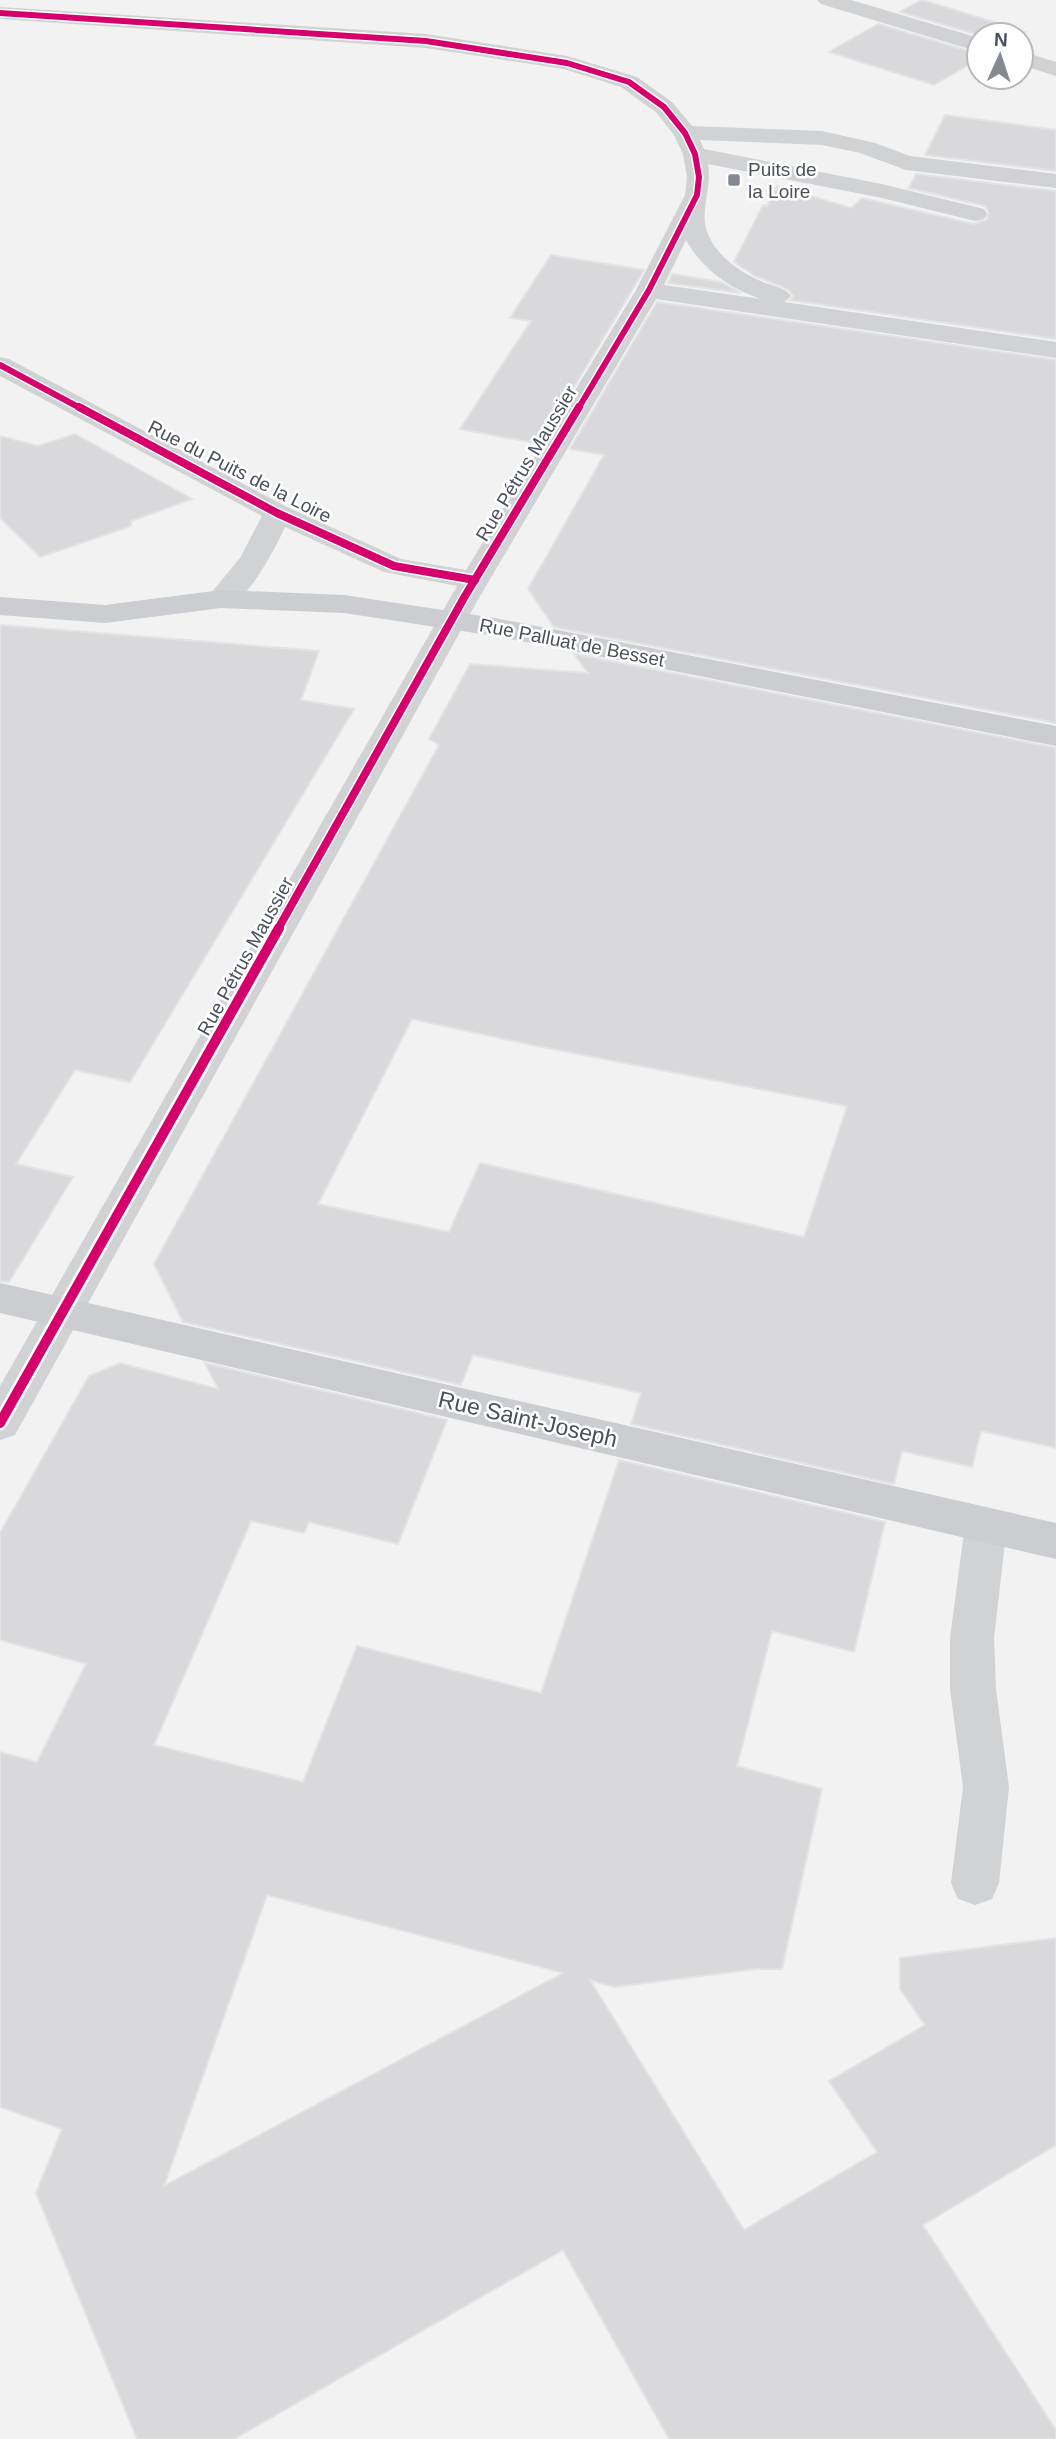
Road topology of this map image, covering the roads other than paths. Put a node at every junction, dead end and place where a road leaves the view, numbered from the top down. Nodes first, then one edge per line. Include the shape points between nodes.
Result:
1 (828, 0) edge
2 (0, 13) edge
3 (965, 42) edge
4 (1035, 62) edge
5 (1056, 69) edge
6 (690, 144) junction
7 (1056, 181) edge
8 (697, 195) junction
9 (975, 214) dead end
10 (649, 290) junction
11 (895, 327) junction
12 (1056, 351) edge
13 (0, 365) edge
14 (277, 513) junction
15 (475, 580) junction
16 (221, 599) junction
17 (0, 606) edge
18 (453, 620) junction
19 (1056, 736) edge
20 (0, 1298) edge
21 (64, 1313) junction
22 (0, 1423) edge
23 (986, 1525) junction
24 (1056, 1541) edge
25 (975, 1883) dead end

1 - 3 street
2 - 6 street via 426,41 566,63 629,82 664,107
4 - 5 street
6 - 7 street via 822,138 905,163
6 - 8 street, Rue Pétrus Maussier via 699,177
6 - 9 street
8 - 10 street, Rue Pétrus Maussier
8 - 11 street via 693,227 706,254 728,274 766,293
10 - 11 street
10 - 15 street, Rue Pétrus Maussier
11 - 12 street
13 - 14 street, Rue du Puits de la Loire
14 - 15 street, Rue du Puits de la Loire via 394,566
14 - 16 street via 241,579
15 - 18 street, Rue Pétrus Maussier
16 - 17 main road, Rue Palluat de Besset via 105,614
16 - 18 main road, Rue Palluat de Besset via 344,604
18 - 19 main road, Rue Palluat de Besset
18 - 21 street, Rue Pétrus Maussier
20 - 21 main road, Rue Saint-Joseph
21 - 22 street, Rue Pétrus Maussier
21 - 23 main road, Rue Saint-Joseph
23 - 24 main road, Rue Saint-Joseph
23 - 25 street via 972,1638 973,1689 986,1787

